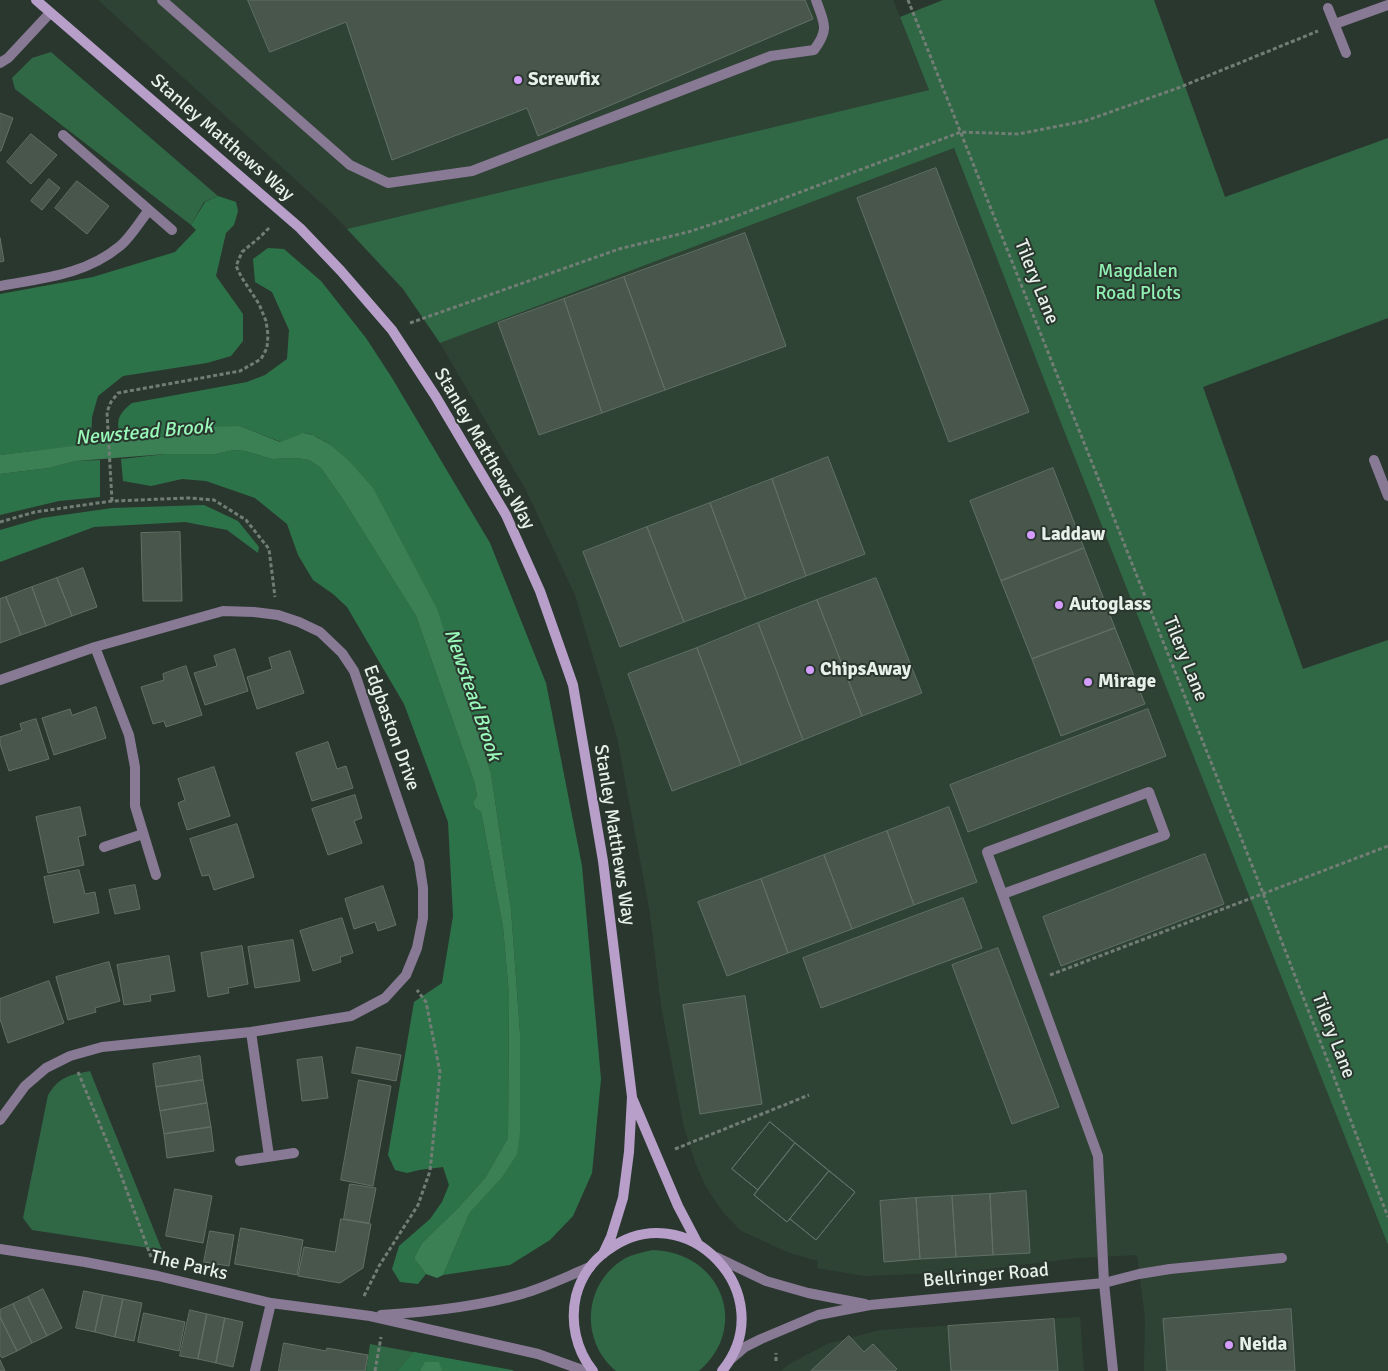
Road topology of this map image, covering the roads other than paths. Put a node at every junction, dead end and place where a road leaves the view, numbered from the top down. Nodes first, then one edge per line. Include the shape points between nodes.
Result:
1 (36, 0) edge
2 (162, 0) edge
3 (816, 0) edge
4 (1388, 5) edge
5 (1328, 8) dead end
6 (50, 13) junction
7 (1335, 24) junction
8 (1346, 53) dead end
9 (0, 63) edge
10 (63, 135) dead end
11 (149, 210) junction
12 (172, 230) dead end
13 (0, 286) edge
14 (1374, 460) dead end
15 (1385, 481) edge
16 (1388, 496) edge
17 (95, 647) junction
18 (0, 680) edge
19 (143, 834) junction
20 (104, 847) dead end
21 (156, 875) dead end
22 (1002, 894) junction
23 (251, 1032) junction
24 (632, 1097) junction
25 (0, 1120) edge
26 (294, 1153) dead end
27 (269, 1156) junction
28 (240, 1161) dead end
29 (698, 1244) junction
30 (0, 1249) edge
31 (603, 1254) junction
32 (716, 1258) junction
33 (1282, 1258) dead end
34 (590, 1267) junction
35 (1104, 1283) junction
36 (270, 1303) junction
37 (870, 1305) junction
38 (370, 1316) junction
39 (731, 1359) junction
40 (723, 1370) edge
41 (255, 1371) edge
42 (585, 1371) edge
43 (593, 1371) edge
44 (1113, 1371) edge

1 - 6 main road, Stanley Matthews Way
2 - 3 street via 350,165 388,183 472,172 771,56 814,50 823,38 825,26
4 - 7 street
5 - 7 street
6 - 9 street
6 - 24 main road, Stanley Matthews Way via 284,213 341,272 392,330 506,514 540,591 573,685 603,861
7 - 8 street
10 - 11 street
11 - 12 street
11 - 13 street via 121,245 96,263 69,273
14 - 15 street
15 - 16 street
17 - 18 street, Edgbaston Drive
17 - 19 street via 129,735 135,767 135,806
17 - 23 street, Edgbaston Drive via 224,611 254,612 278,615 320,632 342,653 354,671 419,862 423,918 417,948 406,975 385,998 351,1016
19 - 20 street
19 - 21 street
22 - 22 street via 987,852 1149,792 1165,835
22 - 35 street via 1098,1156
23 - 25 street, Edgbaston Drive via 102,1047 70,1056 46,1068 25,1086
23 - 27 street
24 - 29 main road, Stanley Matthews Way via 678,1206
24 - 31 main road, Stanley Matthews Way via 622,1198
26 - 27 street
27 - 28 street
29 - 31 main road via 677,1236 655,1234 627,1239
29 - 32 main road
30 - 36 street, The Parks via 158,1276
31 - 34 main road
32 - 37 street, Bellringer Road via 766,1281
32 - 39 main road via 731,1277 741,1305 740,1336
33 - 35 street, Bellringer Road via 1170,1269
34 - 38 street, The Parks via 532,1291 502,1299 422,1312
34 - 43 main road via 578,1290 573,1317 577,1343
35 - 37 street, Bellringer Road
35 - 44 street
36 - 38 street, The Parks
36 - 41 street
37 - 39 street, Bellringer Road via 818,1315 761,1339
38 - 42 street, The Parks via 538,1354
39 - 40 main road

